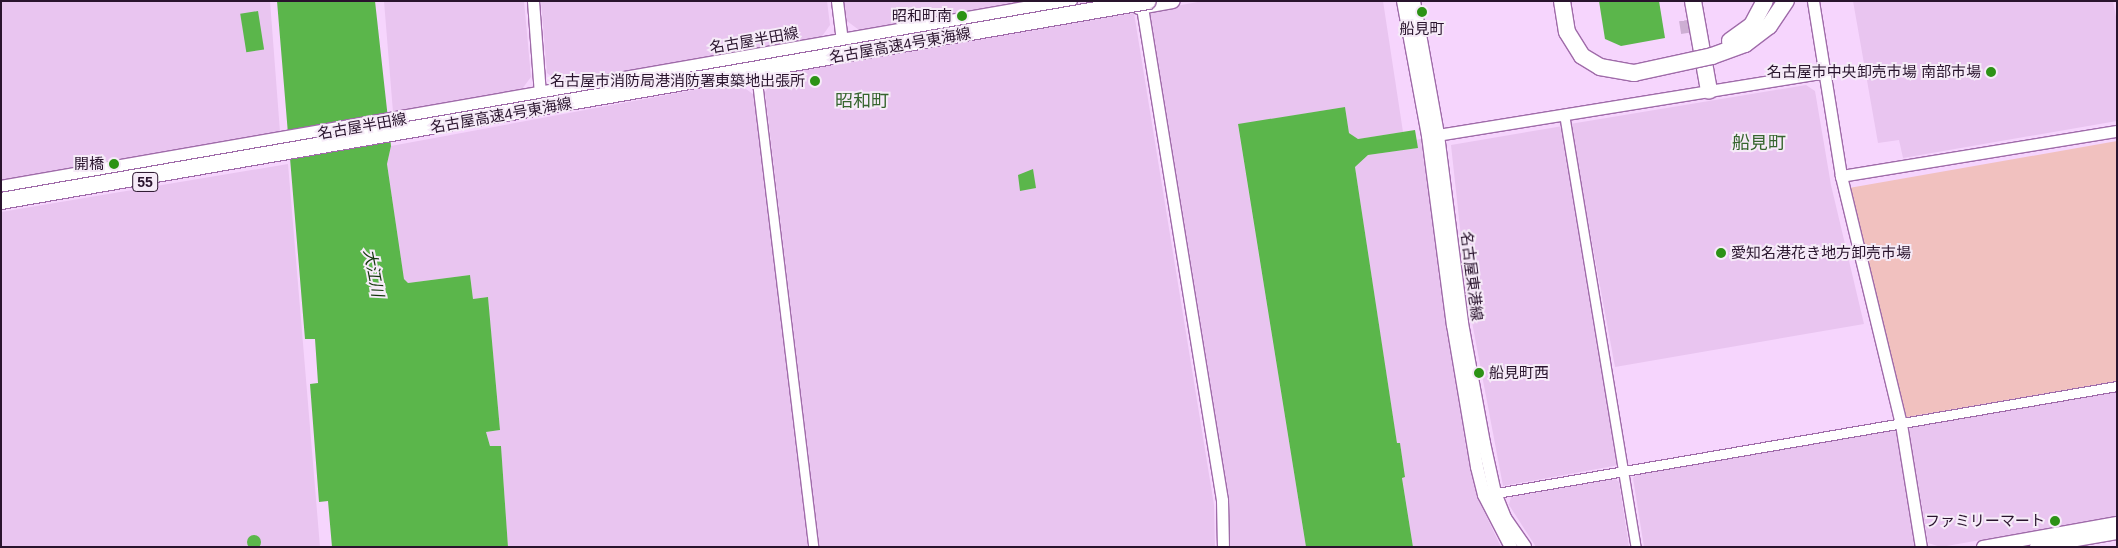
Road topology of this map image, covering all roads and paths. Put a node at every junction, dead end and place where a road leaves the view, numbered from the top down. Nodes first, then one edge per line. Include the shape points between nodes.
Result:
1 (533, 1) edge
2 (837, 1) edge
3 (1070, 1) edge
4 (1092, 1) edge
5 (1172, 1) edge
6 (1403, 1) edge
7 (1414, 1) edge
8 (1562, 1) edge
9 (1572, 1) edge
10 (1765, 1) edge
11 (1786, 1) edge
12 (1813, 1) edge
13 (1143, 3) edge
14 (1689, 13) edge
15 (842, 41) junction
16 (754, 56) junction
17 (1824, 72) junction
18 (757, 75) junction
19 (1704, 91) junction
20 (540, 94) junction
21 (1564, 114) junction
22 (2117, 131) edge
23 (1433, 135) junction
24 (1841, 176) junction
25 (1, 190) edge
26 (1, 201) edge
27 (1, 207) edge
28 (2117, 386) edge
29 (1901, 424) junction
30 (1624, 471) junction
31 (1489, 494) junction
32 (2117, 523) edge
33 (2117, 533) edge
34 (813, 547) edge
35 (1224, 547) edge
36 (1510, 547) edge
37 (1525, 547) edge
38 (1636, 547) edge
39 (1922, 547) edge
40 (1983, 547) edge
41 (2036, 547) edge

1 - 20 street
2 - 15 street
3 - 15 main road, 名古屋半田線 / 55
4 - 25 highway, 名古屋高速4号東海線
5 - 13 main road, 名古屋半田線 / 55
6 - 23 main road, 名古屋東港線
7 - 23 main road, 名古屋東港線
8 - 11 highway, bridge via 1566,32 1582,56 1600,67 1634,73 1703,58 1744,44 1769,26
9 - 10 highway, bridge via 1574,24 1584,43 1602,57 1631,64 1657,62 1728,42 1752,25
12 - 17 street
13 - 18 main road, 名古屋半田線 / 55
13 - 26 highway, 名古屋高速4号東海線, bridge
13 - 35 street via 1222,500
14 - 19 highway
14 - 19 highway
15 - 16 main road, 名古屋半田線 / 55
16 - 18 street
16 - 20 main road, 名古屋半田線 / 55
17 - 19 street
17 - 24 street
18 - 27 main road, 名古屋半田線 / 55
18 - 34 street
19 - 21 street
20 - 25 main road, 名古屋半田線 / 55
21 - 23 street
21 - 30 street
22 - 24 street
23 - 31 main road, 名古屋東港線 via 1453,326
24 - 29 street
28 - 29 street
29 - 30 street
29 - 39 street
30 - 31 street
30 - 38 street
31 - 36 main road, 名古屋東港線
31 - 37 main road, 名古屋東港線
32 - 40 main road
33 - 41 main road

